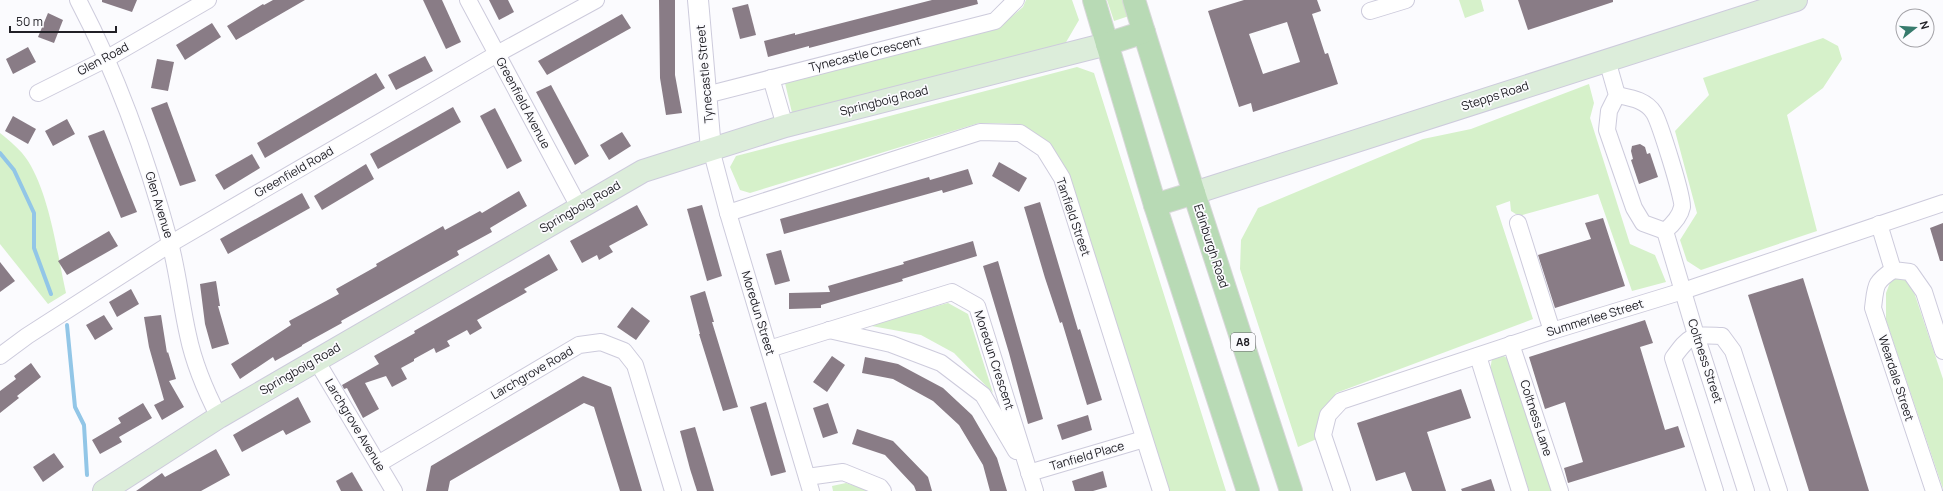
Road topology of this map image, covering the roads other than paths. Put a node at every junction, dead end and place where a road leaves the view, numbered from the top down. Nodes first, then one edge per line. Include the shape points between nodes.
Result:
1 (78, 0) edge
2 (208, 0) edge
3 (468, 0) edge
4 (596, 0) edge
5 (698, 0) edge
6 (1016, 0) edge
7 (1094, 0) edge
8 (1134, 0) edge
9 (1406, 0) edge
10 (1796, 0) edge
11 (1370, 11) dead end
12 (1144, 32) junction
13 (1107, 44) junction
14 (497, 54) junction
15 (106, 59) junction
16 (1607, 60) junction
17 (771, 78) junction
18 (38, 92) dead end
19 (706, 94) junction
20 (1617, 94) junction
21 (785, 126) junction
22 (711, 149) junction
23 (1194, 193) junction
24 (1943, 203) edge
25 (1155, 205) junction
26 (579, 207) junction
27 (728, 213) junction
28 (1518, 223) dead end
29 (1879, 224) junction
30 (1665, 231) junction
31 (170, 244) junction
32 (1893, 270) junction
33 (1683, 291) junction
34 (829, 330) junction
35 (1552, 331) junction
36 (1696, 335) junction
37 (1511, 344) junction
38 (769, 349) junction
39 (1943, 351) edge
40 (0, 356) edge
41 (1478, 356) junction
42 (316, 360) junction
43 (219, 417) junction
44 (1144, 439) junction
45 (378, 464) junction
46 (1029, 473) junction
47 (809, 484) edge
48 (104, 491) edge
49 (394, 491) edge
50 (673, 491) edge
51 (883, 491) edge
52 (1031, 491) edge
53 (1035, 491) edge
54 (1161, 491) edge
55 (1248, 491) edge
56 (1291, 491) edge
57 (1342, 491) edge
58 (1520, 491) edge
59 (1560, 491) edge
60 (1715, 491) edge
61 (1746, 491) edge
62 (1779, 491) edge
63 (1934, 491) edge

1 - 15 street, Glen Avenue
2 - 15 street, Glen Road
3 - 14 street, Greenfield Avenue
4 - 14 street, Greenfield Road
5 - 19 street, Tynecastle Street
6 - 17 street, Tynecastle Crescent via 996,21
7 - 13 main road
8 - 12 main road, Edinburgh Road / A8
9 - 11 street
10 - 16 main road, Stepps Road
12 - 13 main road
12 - 23 main road, Edinburgh Road / A8
13 - 21 main road, Springboig Road
13 - 25 main road
14 - 26 street, Greenfield Avenue
14 - 31 street, Greenfield Road
15 - 18 street, Glen Road
15 - 31 street, Glen Avenue via 146,164
16 - 20 street
16 - 23 main road, Stepps Road
17 - 19 street, Tynecastle Crescent
17 - 21 street
19 - 22 street, Tynecastle Street
20 - 30 street via 1609,111 1607,130 1634,208 1643,222
20 - 30 street via 1642,101 1654,114 1681,192 1682,207 1675,222
21 - 22 main road, Springboig Road
22 - 26 main road, Springboig Road via 643,171
22 - 27 street, Moredun Street
23 - 25 main road
23 - 56 main road, Edinburgh Road / A8
24 - 29 street, Summerlee Street
25 - 55 main road
26 - 42 main road, Springboig Road
27 - 38 street, Moredun Street
27 - 44 street, Tanfield Street via 980,132 1020,133 1044,149 1062,178
28 - 35 street
29 - 32 street
29 - 33 street, Summerlee Street
30 - 33 street, Coltness Street
31 - 40 street, Greenfield Road via 26,336
31 - 43 street, Glen Avenue via 188,335 203,385
32 - 39 street via 1910,272 1924,292
32 - 63 street, Weardale Street via 1880,279 1873,308
33 - 35 street, Summerlee Street
33 - 36 street, Coltness Street
34 - 38 street, Moredun Crescent
34 - 46 street, Moredun Crescent via 891,344 942,363 982,395
34 - 46 street, Moredun Crescent via 952,292 977,306
35 - 37 street, Summerlee Street
36 - 60 street via 1685,341 1673,358
36 - 61 street, Coltness Street
36 - 62 street via 1722,336 1733,351
37 - 41 street, Summerlee Street
37 - 59 street, Coltness Lane
38 - 47 street, Moredun Street
41 - 57 street, Summerlee Street via 1341,401 1328,415 1323,435
41 - 58 street
42 - 43 main road, Springboig Road
42 - 45 street, Larchgrove Avenue
43 - 48 main road, Springboig Road
44 - 46 street, Tanfield Place
44 - 54 street, Tanfield Street
45 - 49 street, Larchgrove Avenue
45 - 50 street, Larchgrove Road via 579,345 601,342 624,351 635,365
46 - 52 street, Moredun Crescent
46 - 53 street, Moredun Crescent
47 - 51 street, Moredun Street via 843,472 880,487

